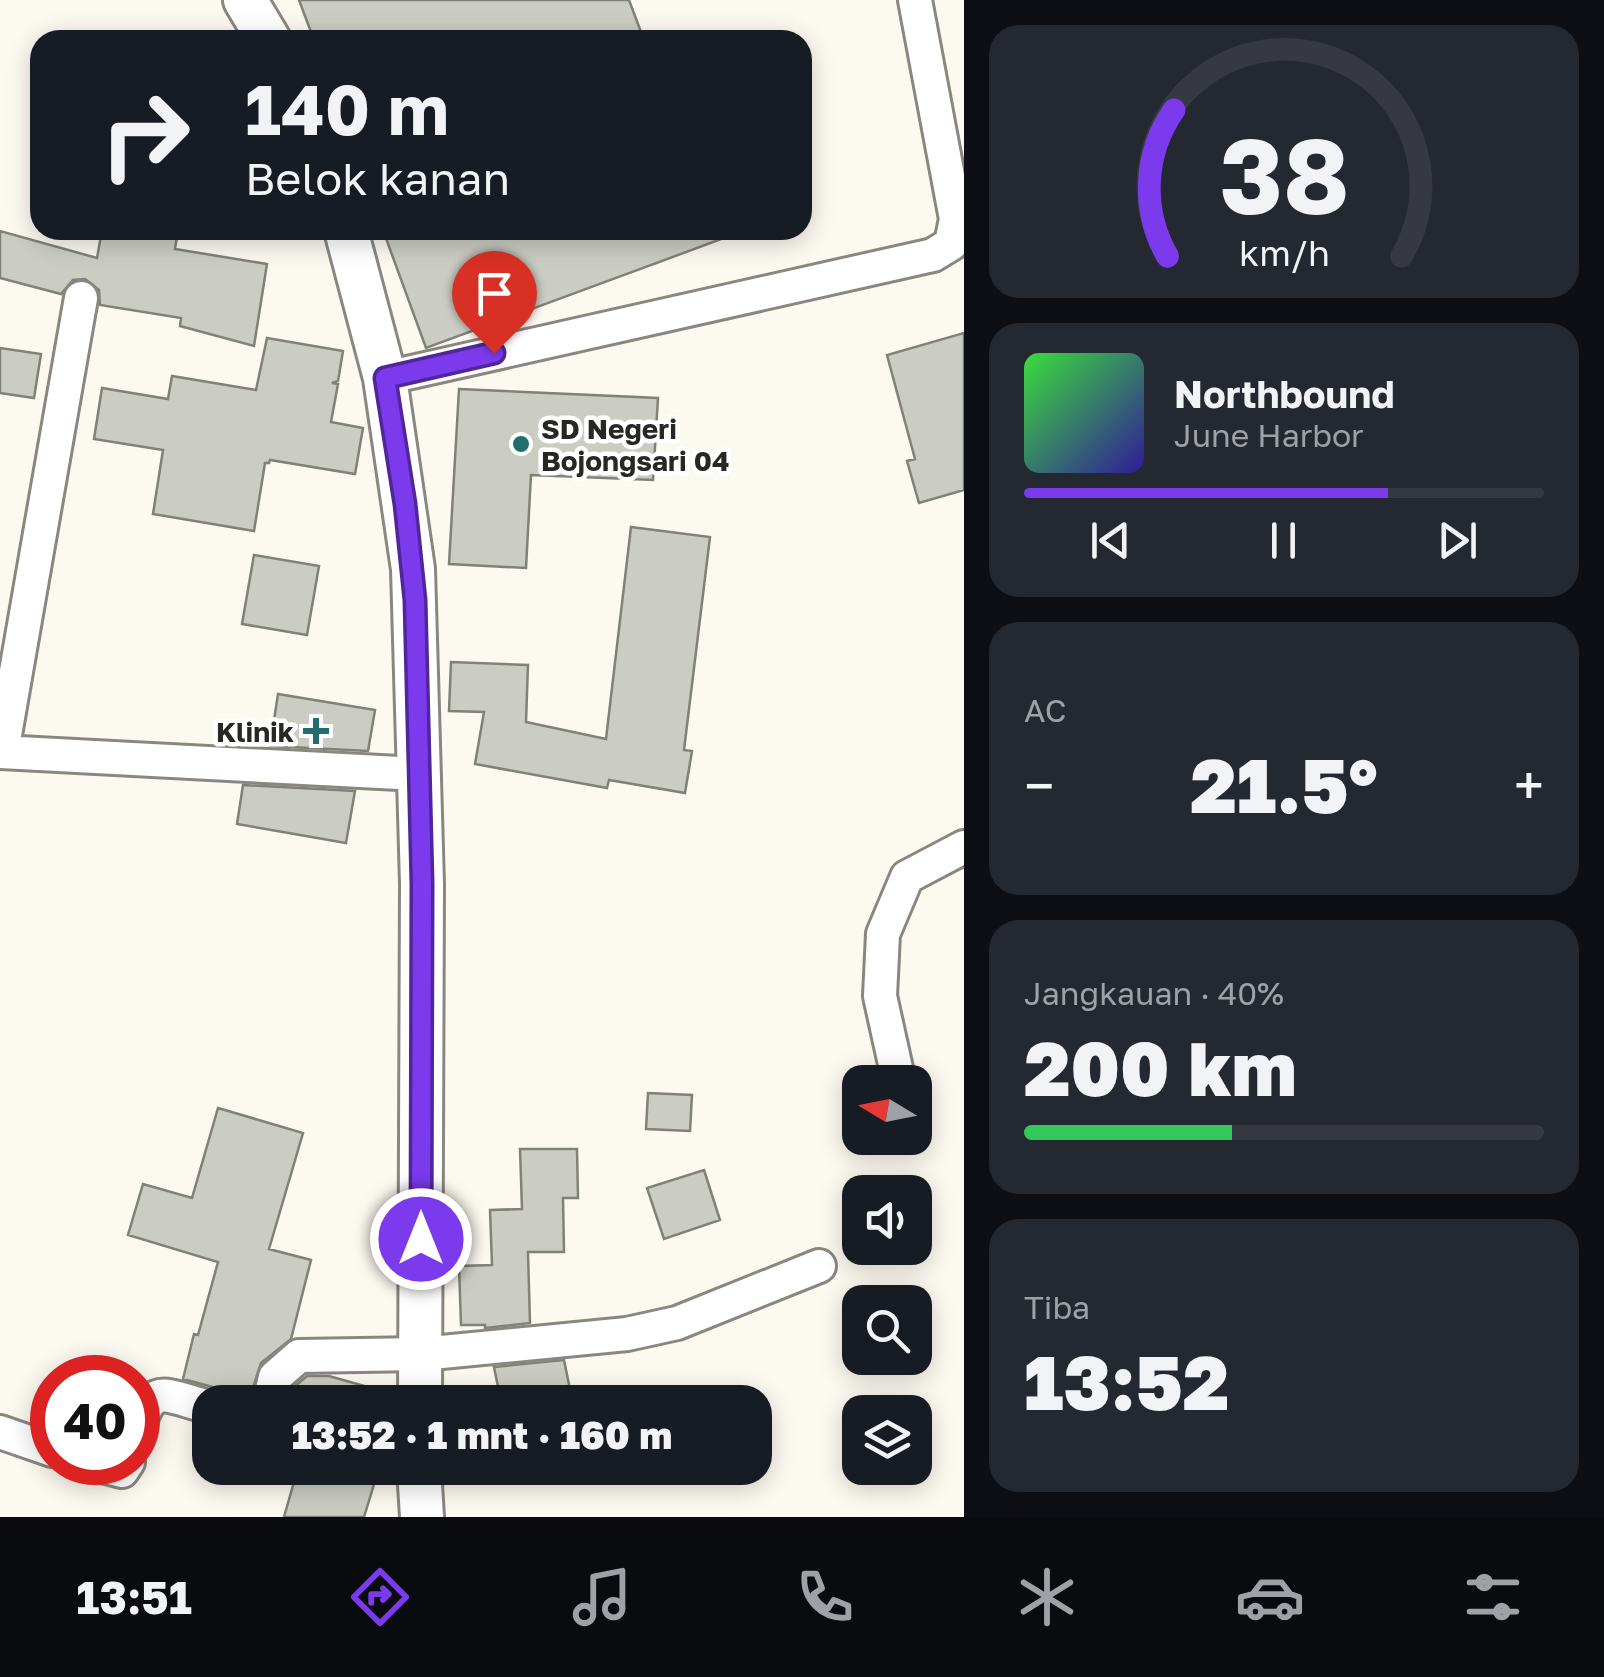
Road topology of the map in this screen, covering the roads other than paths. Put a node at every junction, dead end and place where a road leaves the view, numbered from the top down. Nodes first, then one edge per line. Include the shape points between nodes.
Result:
1 (245, 0) edge
2 (915, 0) edge
3 (263, 30) edge
4 (349, 240) edge
5 (957, 256) edge
6 (82, 298) dead end
7 (385, 378) junction
8 (1, 752) edge
9 (418, 774) junction
10 (964, 847) edge
11 (895, 1065) edge
12 (819, 1266) dead end
13 (421, 1354) junction
14 (273, 1385) edge
15 (420, 1385) edge
16 (160, 1396) edge
17 (192, 1403) edge
18 (0, 1432) edge
19 (30, 1442) edge
20 (421, 1485) edge
21 (422, 1517) edge

1 - 3 street
2 - 5 street via 956,219
4 - 7 street
5 - 7 street via 933,255
6 - 8 street
7 - 9 street via 413,569
8 - 9 street
9 - 13 street
10 - 11 street via 906,877 883,934 880,996
12 - 13 street via 677,1323 628,1334
13 - 14 street via 299,1356
13 - 15 street
16 - 17 street
18 - 19 street
20 - 21 street

